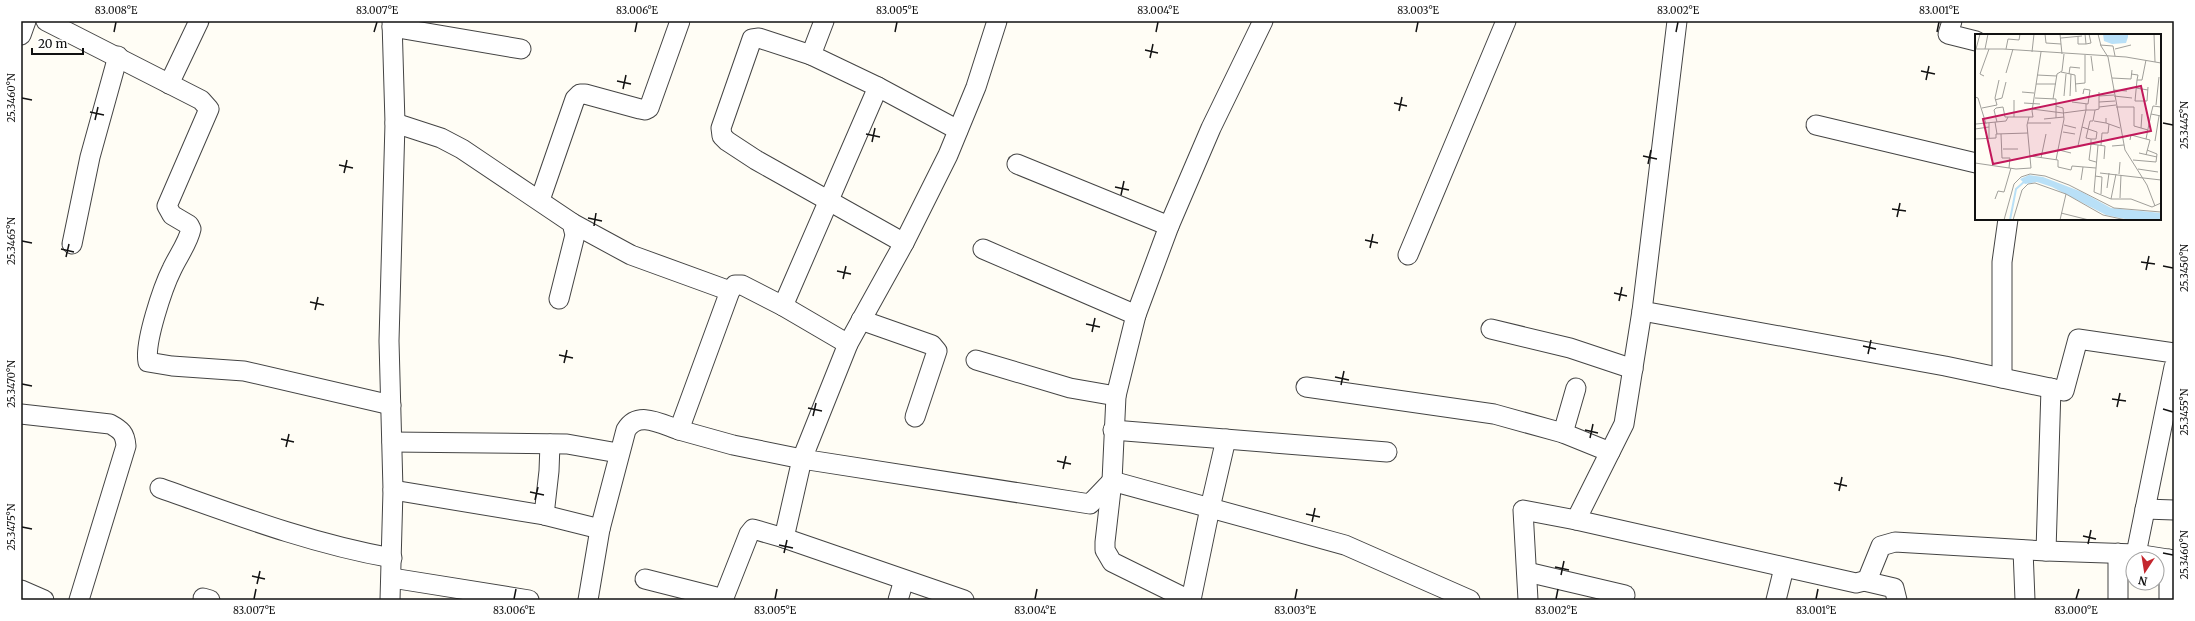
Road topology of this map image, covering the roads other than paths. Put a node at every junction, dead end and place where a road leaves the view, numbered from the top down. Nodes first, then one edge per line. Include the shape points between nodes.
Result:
1 (26, 21) edge
2 (46, 21) edge
3 (199, 21) edge
4 (680, 21) edge
5 (824, 21) edge
6 (997, 21) edge
7 (1263, 21) edge
8 (1506, 21) edge
9 (1677, 21) edge
10 (1952, 21) edge
11 (392, 24) edge
12 (21, 35) edge
13 (1975, 41) edge
14 (521, 49) dead end
15 (811, 55) junction
16 (118, 56) junction
17 (169, 84) junction
18 (878, 87) junction
19 (396, 123) junction
20 (1816, 125) dead end
21 (958, 130) junction
22 (1975, 162) edge
23 (1017, 164) dead end
24 (540, 200) junction
25 (830, 202) junction
26 (2008, 220) edge
27 (572, 223) junction
28 (1169, 226) junction
29 (904, 243) junction
30 (72, 244) dead end
31 (984, 249) dead end
32 (1408, 255) dead end
33 (730, 291) junction
34 (559, 299) dead end
35 (783, 306) junction
36 (1642, 311) junction
37 (1136, 315) junction
38 (861, 320) junction
39 (1490, 329) dead end
40 (848, 344) junction
41 (2174, 353) edge
42 (976, 360) dead end
43 (2174, 367) edge
44 (1633, 369) junction
45 (2002, 378) junction
46 (1306, 387) dead end
47 (1576, 388) dead end
48 (2051, 388) junction
49 (1116, 396) junction
50 (391, 406) junction
51 (21, 414) edge
52 (915, 417) dead end
53 (679, 430) junction
54 (1114, 430) junction
55 (1563, 433) junction
56 (1226, 439) junction
57 (392, 442) junction
58 (550, 444) junction
59 (1388, 452) dead end
60 (1610, 452) junction
61 (618, 453) junction
62 (802, 459) junction
63 (1112, 481) junction
64 (160, 488) dead end
65 (394, 490) junction
66 (1210, 508) junction
67 (2145, 509) junction
68 (2174, 510) edge
69 (544, 515) junction
70 (1576, 520) junction
71 (600, 529) junction
72 (784, 538) junction
73 (2023, 550) junction
74 (2046, 551) junction
75 (2128, 551) edge
76 (2125, 553) edge
77 (392, 558) junction
78 (2172, 560) edge
79 (2125, 563) edge
80 (1784, 568) junction
81 (1527, 572) junction
82 (392, 578) junction
83 (645, 579) dead end
84 (904, 580) junction
85 (1864, 581) junction
86 (21, 590) edge
87 (1625, 595) dead end
88 (44, 600) edge
89 (79, 600) edge
90 (390, 600) edge
91 (528, 600) edge
92 (588, 600) edge
93 (723, 600) edge
94 (898, 600) edge
95 (964, 600) edge
96 (1190, 600) edge
97 (1470, 600) edge
98 (1528, 600) edge
99 (1776, 600) edge
100 (1897, 600) edge
101 (2024, 600) edge
102 (2118, 600) edge
103 (2169, 600) edge

1 - 12 street
2 - 16 street
3 - 17 street
4 - 24 street via 649,108 640,110 585,94 580,94 575,99
5 - 15 street
6 - 21 street via 976,87
7 - 28 street via 1211,128
8 - 32 street
9 - 36 street
10 - 13 street via 1948,34
11 - 14 street
11 - 19 street
15 - 18 street
15 - 25 street via 759,38 752,39 721,128 722,136
16 - 17 street
16 - 30 street via 90,157
17 - 50 street via 201,100 209,109 167,206 172,215 189,225 191,230 165,284 149,343 148,362 244,371
18 - 21 street
18 - 25 street
19 - 24 street via 435,136 462,149
19 - 50 street via 389,341
20 - 22 street
21 - 29 street
23 - 28 street
24 - 27 street
25 - 29 street
25 - 35 street
26 - 45 street via 2002,262
27 - 33 street via 631,255
27 - 34 street via 575,235
28 - 37 street
29 - 38 street
31 - 37 street
33 - 35 street via 735,285 742,285
33 - 53 street
35 - 40 street
36 - 44 street
36 - 45 street
37 - 49 street
38 - 40 street
38 - 52 street via 932,345 937,351
39 - 44 street via 1570,348
40 - 62 street
41 - 48 street via 2078,339 2064,391
42 - 49 street via 1070,388
43 - 67 street
44 - 60 street via 1624,424
45 - 48 street
46 - 55 street via 1494,414
47 - 55 street
48 - 74 street
49 - 54 street
50 - 57 street
51 - 89 street via 110,424 125,435 126,446
53 - 61 street via 637,419 630,423 626,430
53 - 62 street via 733,445
54 - 56 street
54 - 63 street
55 - 60 street
56 - 59 street
56 - 66 street
57 - 58 street
57 - 65 street
58 - 61 street via 567,444
58 - 69 street
60 - 70 street
61 - 71 street
62 - 63 street via 1090,504
62 - 72 street
63 - 66 street
63 - 96 street via 1105,542 1107,557 1112,562
64 - 77 street via 307,539
65 - 69 street
65 - 77 street
66 - 96 street
66 - 97 street via 1345,545
67 - 68 street
67 - 75 street
69 - 71 street
70 - 80 street
70 - 81 street via 1523,510
71 - 92 street
72 - 84 street
72 - 93 street via 753,529 751,531
73 - 74 street
73 - 85 street via 1886,543 1878,550 1871,571
73 - 101 street
74 - 76 street
77 - 82 street
78 - 103 street
79 - 102 street
80 - 85 street via 1856,583
80 - 99 street
81 - 87 street
81 - 98 street
82 - 90 street
82 - 91 street
83 - 93 street
84 - 94 street
84 - 95 street
85 - 100 street via 1894,588
86 - 88 street

